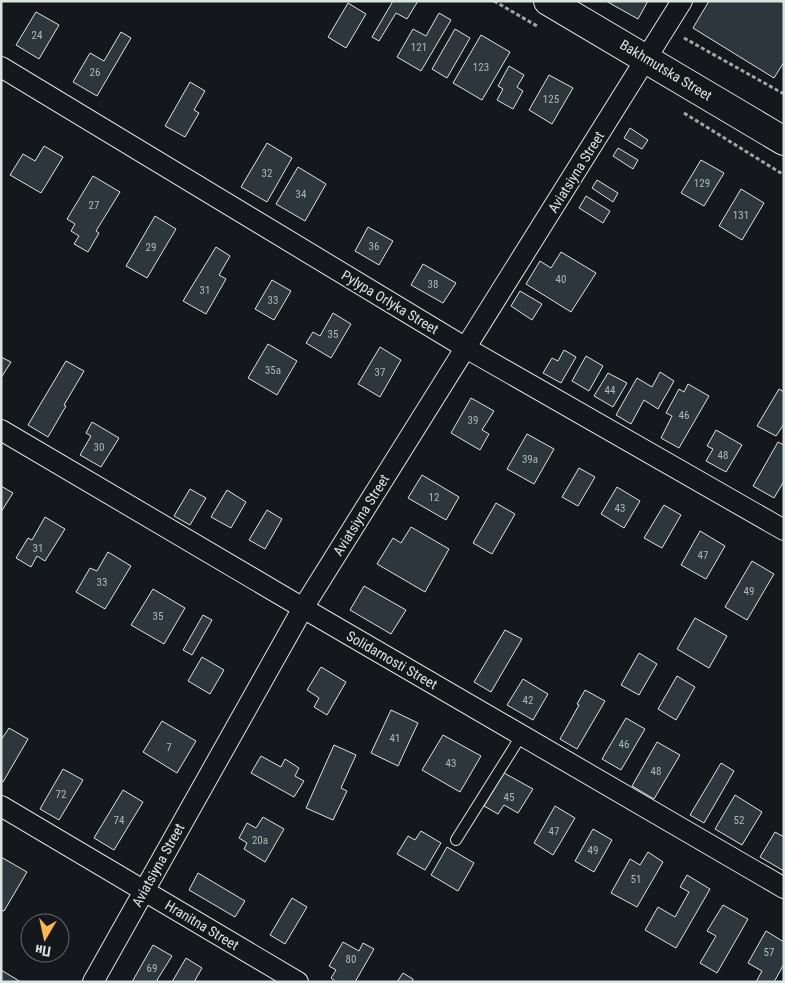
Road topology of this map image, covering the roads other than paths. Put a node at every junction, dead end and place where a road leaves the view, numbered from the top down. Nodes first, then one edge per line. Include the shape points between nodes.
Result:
1 (548, 1) edge
2 (682, 1) edge
3 (647, 58) junction
4 (1, 67) edge
5 (784, 141) edge
6 (466, 348) junction
7 (1, 430) edge
8 (784, 530) edge
9 (303, 608) junction
10 (522, 736) junction
11 (1, 806) edge
12 (456, 840) dead end
13 (784, 888) edge
14 (144, 891) junction
15 (93, 982) edge
16 (298, 982) edge

1 - 3 street, Bakhmutska Street
2 - 3 street, Aviatsiyna Street
3 - 5 street, Bakhmutska Street
3 - 6 street, Aviatsiyna Street
4 - 6 street, Pylypa Orlyka Street
6 - 8 street, Pylypa Orlyka Street
6 - 9 street, Aviatsiyna Street
7 - 9 street, Solidarnosti Street
9 - 10 street, Solidarnosti Street
9 - 14 street, Aviatsiyna Street
10 - 12 lane
10 - 13 street, Solidarnosti Street
11 - 14 street, Hranitna Street
14 - 15 street, Aviatsiyna Street
14 - 16 street, Hranitna Street

